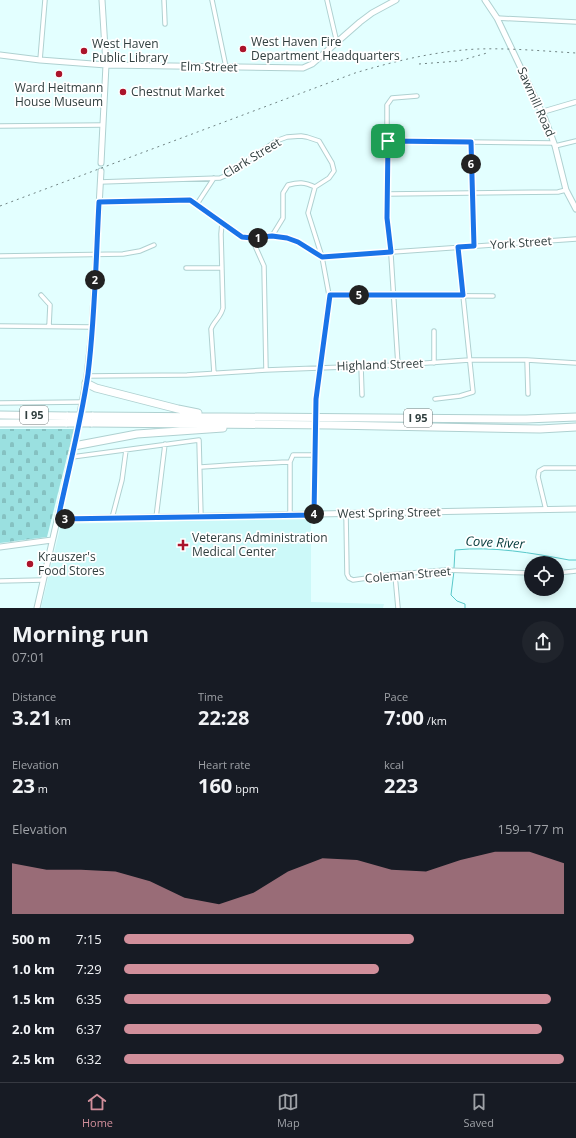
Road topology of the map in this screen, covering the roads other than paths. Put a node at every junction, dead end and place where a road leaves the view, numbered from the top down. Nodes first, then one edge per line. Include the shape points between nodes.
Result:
1 (45, 0) edge
2 (102, 0) edge
3 (164, 0) edge
4 (212, 0) edge
5 (327, 0) edge
6 (396, 0) edge
7 (485, 0) edge
8 (497, 18) junction
9 (576, 22) edge
10 (165, 24) dead end
11 (337, 43) junction
12 (0, 55) edge
13 (40, 60) junction
14 (106, 65) junction
15 (226, 67) junction
16 (417, 96) dead end
17 (576, 102) edge
18 (542, 112) junction
19 (103, 125) junction
20 (0, 126) edge
21 (388, 141) junction
22 (576, 141) edge
23 (471, 142) junction
24 (554, 144) junction
25 (101, 163) dead end
26 (100, 172) dead end
27 (214, 178) junction
28 (100, 182) junction
29 (315, 187) junction
30 (566, 190) junction
31 (472, 193) junction
32 (388, 194) junction
33 (99, 202) junction
34 (197, 204) junction
35 (576, 208) edge
36 (222, 223) junction
37 (272, 236) junction
38 (252, 238) junction
39 (576, 239) edge
40 (154, 245) dead end
41 (474, 246) junction
42 (458, 247) junction
43 (391, 252) junction
44 (96, 254) junction
45 (0, 256) edge
46 (322, 257) junction
47 (186, 268) dead end
48 (222, 268) junction
49 (41, 295) dead end
50 (330, 295) junction
51 (463, 295) junction
52 (393, 296) junction
53 (493, 296) dead end
54 (0, 326) edge
55 (49, 326) junction
56 (92, 327) junction
57 (434, 331) dead end
58 (470, 360) junction
59 (527, 360) junction
60 (434, 363) junction
61 (576, 363) edge
62 (398, 365) junction
63 (361, 366) junction
64 (319, 368) junction
65 (266, 370) junction
66 (214, 373) junction
67 (87, 379) junction
68 (528, 394) dead end
69 (362, 395) dead end
70 (435, 399) dead end
71 (83, 402) junction
72 (0, 403) edge
73 (0, 415) edge
74 (260, 417) junction
75 (576, 417) edge
76 (68, 419) junction
77 (92, 419) junction
78 (0, 423) edge
79 (295, 425) junction
80 (576, 427) edge
81 (165, 444) junction
82 (74, 446) junction
83 (126, 450) junction
84 (315, 455) junction
85 (72, 457) junction
86 (290, 462) junction
87 (200, 467) junction
88 (576, 468) edge
89 (576, 509) edge
90 (546, 510) junction
91 (346, 514) junction
92 (290, 515) junction
93 (314, 515) junction
94 (201, 517) junction
95 (112, 518) junction
96 (156, 518) junction
97 (58, 519) junction
98 (52, 540) junction
99 (0, 547) edge
100 (576, 572) edge
101 (524, 573) edge
102 (564, 573) edge
103 (394, 575) junction
104 (43, 580) junction
105 (0, 581) edge
106 (37, 608) edge
107 (398, 608) edge

1 - 13 street
2 - 14 main road
3 - 10 street
4 - 15 street
5 - 11 street
6 - 11 main road, Elm Street via 372,13
7 - 8 main road, Sawmill Road
8 - 9 street
8 - 18 main road, Sawmill Road
11 - 15 main road, Elm Street via 312,64 303,68
12 - 13 main road, Elm Street
13 - 14 main road, Elm Street
14 - 15 main road, Elm Street
14 - 19 main road
16 - 21 street via 392,98 387,104
17 - 18 street
18 - 24 main road, Sawmill Road
19 - 20 street
19 - 25 main road
21 - 23 street
21 - 32 street
22 - 24 street
23 - 24 street
23 - 31 street
24 - 30 main road, Sawmill Road
26 - 28 main road
27 - 28 street, Clark Street
27 - 29 street, Clark Street via 227,175 276,141 287,137 307,137 321,143 334,171 329,178
27 - 34 street
28 - 33 main road
29 - 37 street via 305,183 288,185 283,193 283,218
29 - 46 street via 308,213
30 - 31 street
30 - 35 main road, Sawmill Road
31 - 32 street
31 - 41 street
32 - 43 street via 387,218
33 - 34 street via 188,200
33 - 44 main road
34 - 36 street
36 - 38 street via 238,235
36 - 48 street
37 - 38 street
37 - 46 street via 292,240
38 - 65 street via 264,266
39 - 41 street, York Street
40 - 44 street via 123,254
41 - 42 street, York Street
42 - 43 street, York Street
42 - 51 street
43 - 46 street, York Street
43 - 52 street
44 - 45 street
44 - 56 main road
46 - 50 street
47 - 48 street
48 - 66 street via 223,308 211,329
49 - 55 street via 50,305
50 - 52 street
50 - 64 street
51 - 52 street
51 - 53 street
51 - 58 street
52 - 62 street
54 - 55 street
55 - 56 street
56 - 67 main road
57 - 60 street
58 - 59 street, Highland Street
58 - 60 street, Highland Street
58 - 70 street via 473,392
59 - 61 street, Highland Street
59 - 68 street
60 - 62 street, Highland Street
62 - 63 street, Highland Street
63 - 64 street, Highland Street
63 - 69 street
64 - 65 street, Highland Street
64 - 84 street, bridge
65 - 66 street, Highland Street
66 - 67 street, Highland Street
67 - 71 main road
67 - 74 highway via 96,388 194,413
71 - 72 street
71 - 82 main road
73 - 76 highway, I 95
74 - 75 highway, I 95
74 - 77 highway, I 95
76 - 77 highway, I 95, bridge
76 - 78 highway, I 95
77 - 79 highway, I 95
79 - 80 highway, I 95 via 540,429
79 - 82 highway via 154,432
81 - 83 street
81 - 87 street via 199,440
81 - 96 street
82 - 85 main road
83 - 85 street
83 - 95 street via 122,480
84 - 86 street via 293,455
84 - 93 street
85 - 97 main road
86 - 87 street
86 - 92 street
87 - 94 street
88 - 90 street via 544,468 539,471 538,477
89 - 90 main road, West Spring Street
90 - 91 main road, West Spring Street
91 - 93 main road, West Spring Street
91 - 103 street, Coleman Street via 349,578 355,580
92 - 93 main road, West Spring Street
92 - 94 main road, West Spring Street
94 - 96 main road, West Spring Street
95 - 96 main road, West Spring Street
95 - 97 main road, West Spring Street
97 - 98 main road
98 - 99 main road
98 - 104 main road
100 - 102 street
101 - 103 street, Coleman Street via 454,570
103 - 107 street
104 - 105 street
104 - 106 main road

